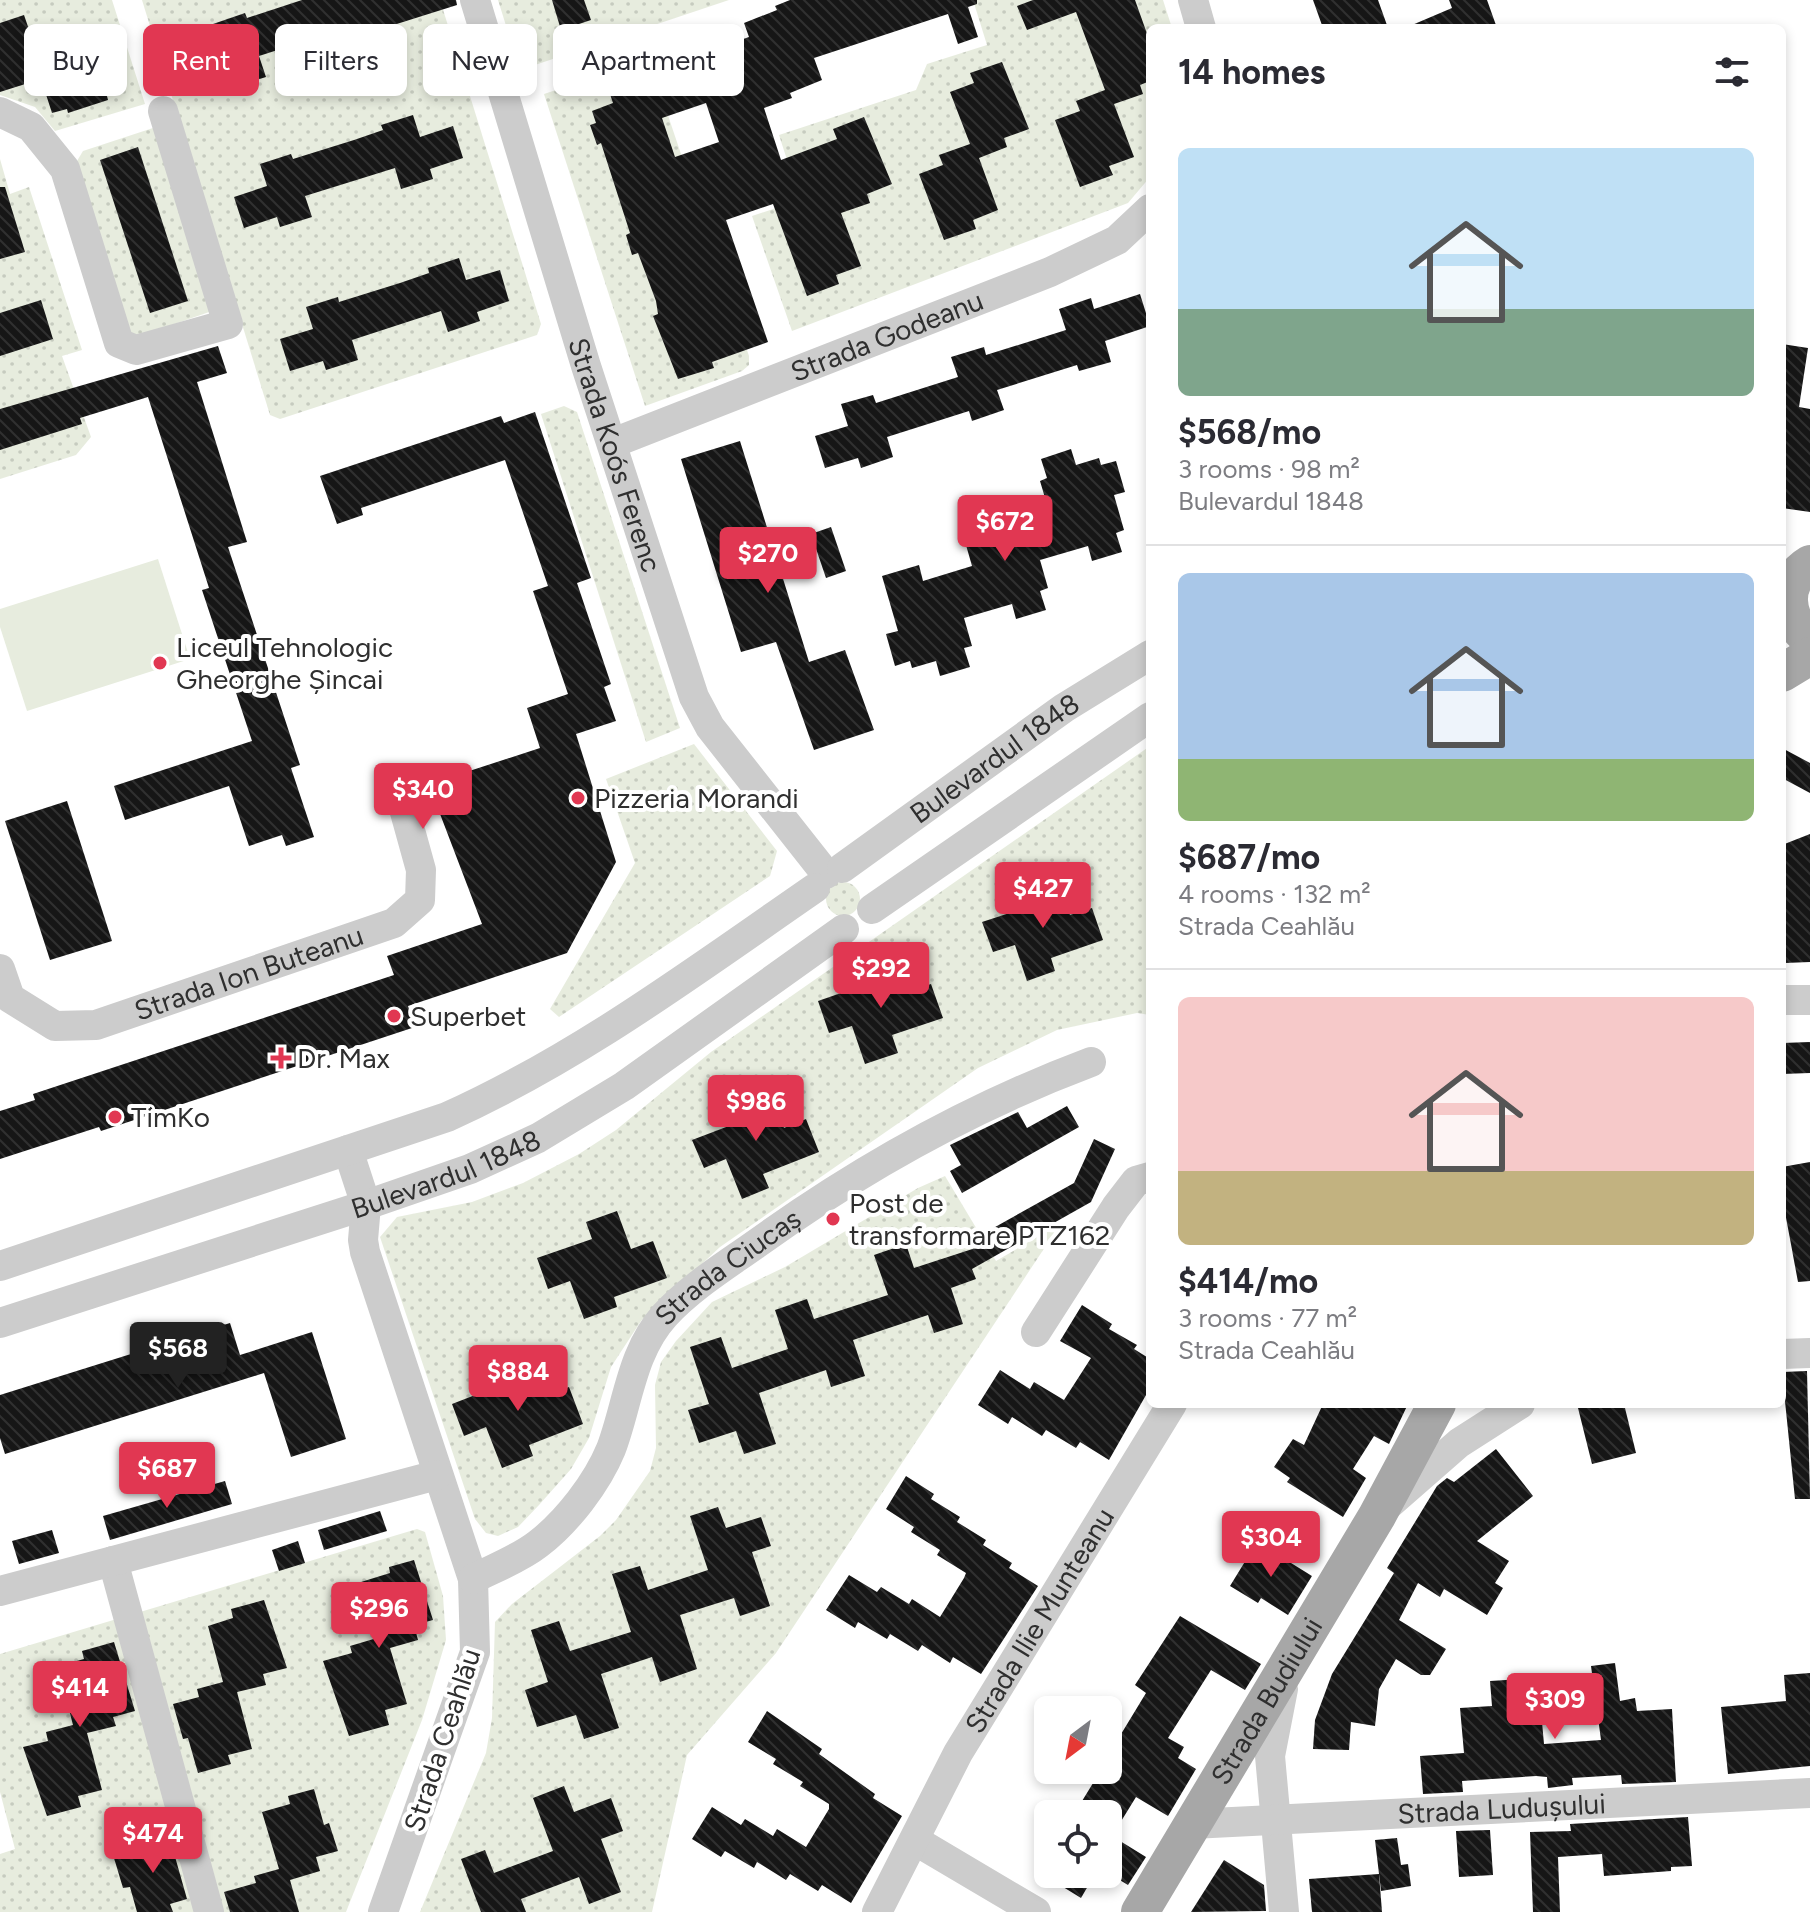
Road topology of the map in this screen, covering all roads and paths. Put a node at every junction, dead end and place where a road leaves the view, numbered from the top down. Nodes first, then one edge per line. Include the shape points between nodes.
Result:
1 (475, 0) edge
2 (1193, 0) edge
3 (1200, 24) edge
4 (163, 111) dead end
5 (0, 112) edge
6 (1146, 213) edge
7 (613, 443) junction
8 (1798, 579) edge
9 (1810, 639) edge
10 (1810, 656) edge
11 (1146, 657) edge
12 (1786, 671) edge
13 (1146, 720) edge
14 (403, 805) dead end
15 (828, 877) junction
16 (872, 909) junction
17 (844, 929) junction
18 (0, 969) edge
19 (1786, 1000) edge
20 (1810, 1000) edge
21 (1091, 1062) dead end
22 (348, 1150) junction
23 (1146, 1178) edge
24 (366, 1205) junction
25 (0, 1266) edge
26 (0, 1323) edge
27 (1036, 1332) dead end
28 (1810, 1353) edge
29 (1786, 1354) edge
30 (1170, 1408) edge
31 (1435, 1408) edge
32 (1514, 1408) edge
33 (437, 1475) junction
34 (1377, 1516) junction
35 (113, 1561) junction
36 (473, 1579) junction
37 (0, 1591) edge
38 (1291, 1660) junction
39 (1810, 1793) edge
40 (1273, 1821) junction
41 (1192, 1824) junction
42 (916, 1841) junction
43 (209, 1912) edge
44 (383, 1912) edge
45 (877, 1912) edge
46 (1036, 1912) edge
47 (1140, 1912) edge
48 (1284, 1912) edge

1 - 7 street, Strada Koós Ferenc
2 - 3 street
4 - 5 street via 228,324 136,350 119,343 65,169 31,127
6 - 7 street, Strada Godeanu via 1117,240 1050,272
7 - 15 street, Strada Koós Ferenc via 694,697 710,727
8 - 9 main road via 1790,616
10 - 12 main road
11 - 15 street, Bulevardul 1848 via 1064,708
13 - 16 street, Bulevardul 1848
14 - 18 street, Strada Ion Buteanu via 421,870 420,900 394,923 96,1025 55,1026 10,998
15 - 16 street via 864,877 871,886
15 - 17 street via 816,911 822,920
15 - 22 street, Bulevardul 1848 via 591,1043 447,1117
16 - 17 street via 861,923
17 - 24 street, Bulevardul 1848 via 624,1086 538,1138 470,1169
19 - 20 street
21 - 36 street, Strada Ciucaș via 1011,1092 946,1125 809,1205 708,1278 664,1316 644,1347 611,1449 591,1486 537,1545
22 - 24 street, Strada Ceahlău
22 - 25 street, Bulevardul 1848
23 - 27 street via 1136,1181 1116,1207
24 - 26 street, Bulevardul 1848
24 - 33 street, Strada Ceahlău via 365,1252
28 - 29 street
30 - 42 street, Strada Ilie Munteanu via 958,1753
31 - 34 main road, Strada Budiului
32 - 34 street via 1459,1443
33 - 35 street
33 - 36 street, Strada Ceahlău
34 - 38 main road, Strada Budiului
35 - 37 street
35 - 43 street
36 - 44 street, Strada Ceahlău via 475,1652
38 - 40 street via 1270,1756
38 - 41 main road, Strada Budiului
39 - 40 street, Strada Ludușului
40 - 41 street, Strada Ludușului
40 - 48 street
41 - 47 main road, Strada Budiului
42 - 45 street, Strada Ilie Munteanu
42 - 46 street

